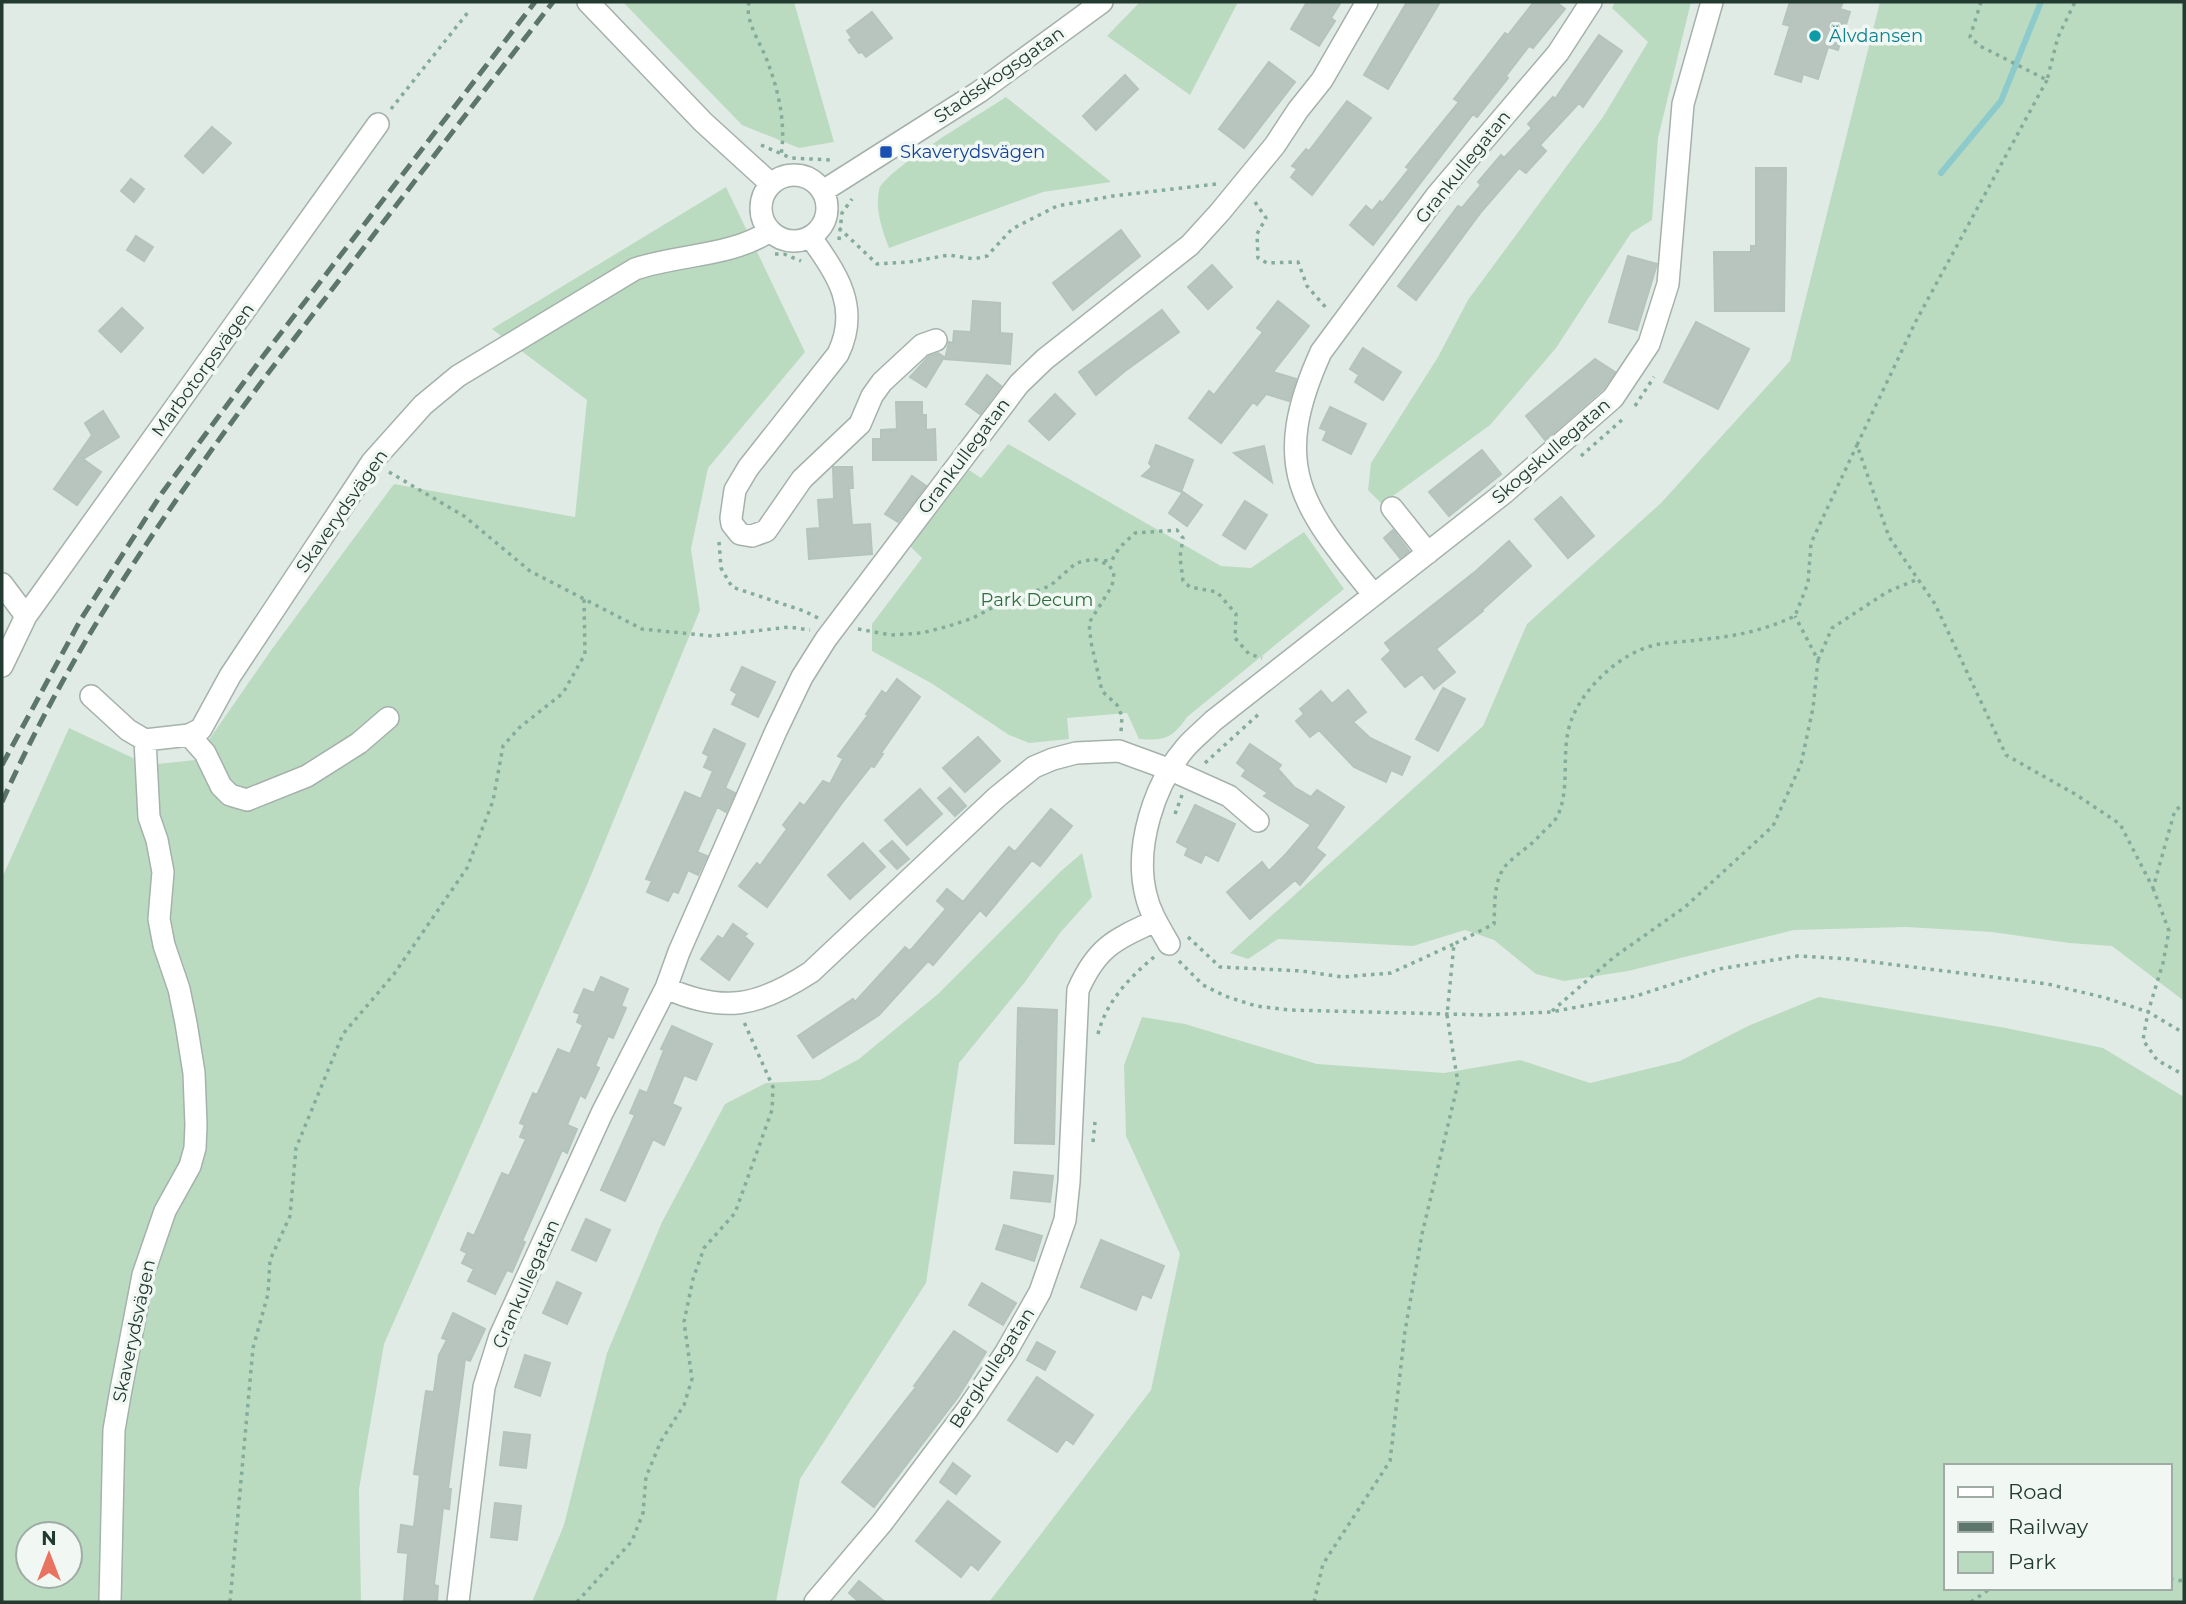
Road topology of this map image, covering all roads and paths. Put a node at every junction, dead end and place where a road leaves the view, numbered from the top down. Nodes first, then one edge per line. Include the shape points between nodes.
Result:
1 (588, 2) edge
2 (749, 2) edge
3 (1102, 2) edge
4 (1367, 2) edge
5 (1591, 2) edge
6 (1712, 2) edge
7 (1981, 2) edge
8 (2075, 2) edge
9 (469, 11) dead end
10 (2046, 80) junction
11 (378, 124) joint
12 (754, 142) dead end
13 (781, 155) junction
14 (833, 160) dead end
15 (771, 184) junction
16 (1241, 187) junction
17 (823, 191) junction
18 (855, 195) dead end
19 (839, 228) junction
20 (770, 231) junction
21 (811, 238) junction
22 (837, 249) dead end
23 (1344, 321) junction
24 (936, 340) dead end
25 (1857, 445) junction
26 (372, 462) junction
27 (1392, 508) dead end
28 (1428, 553) junction
29 (1100, 562) junction
30 (1918, 579) junction
31 (2, 584) edge
32 (1374, 595) junction
33 (584, 599) junction
34 (26, 615) junction
35 (1795, 615) junction
36 (841, 619) junction
37 (826, 639) junction
38 (1271, 660) dead end
39 (1818, 660) junction
40 (2, 666) edge
41 (91, 696) dead end
42 (388, 718) dead end
43 (190, 735) junction
44 (145, 740) junction
45 (1119, 751) junction
46 (1171, 769) junction
47 (2184, 805) edge
48 (1258, 821) dead end
49 (2154, 888) junction
50 (1155, 921) junction
51 (1176, 938) junction
52 (1454, 944) junction
53 (666, 988) junction
54 (739, 1003) junction
55 (1551, 1012) junction
56 (2148, 1012) junction
57 (1447, 1015) junction
58 (2184, 1033) edge
59 (2184, 1075) edge
60 (1988, 1590) edge
61 (110, 1602) edge
62 (230, 1602) edge
63 (458, 1602) edge
64 (577, 1602) edge
65 (815, 1602) edge
66 (1314, 1602) edge
67 (1971, 1602) edge

1 - 15 street via 702,122
2 - 13 path via 750,19 780,108
3 - 17 street, Stadsskogsgatan via 979,92
4 - 16 street, Grankullegatan via 1322,80
5 - 23 street, Grankullegatan via 1558,53 1437,195
6 - 28 street, Skogskullegatan via 1683,104 1668,284 1649,344 1613,398
7 - 10 path via 1970,37
8 - 10 path
9 - 11 path
10 - 25 path via 1916,321
11 - 34 street, Marbotorpsvägen
12 - 13 path
13 - 14 path
15 - 17 street via 799,175
15 - 20 street via 761,207
16 - 19 path via 1200,185 1057,206 1012,229 987,256 974,259 949,255 877,264
16 - 23 path via 1266,218 1257,234 1258,258 1267,263 1298,262 1315,298
16 - 36 street, Grankullegatan via 1190,245 1019,384
17 - 21 street via 827,217
18 - 19 path via 842,213
19 - 22 path
20 - 21 street via 794,242
20 - 26 street, Skaverydsvägen via 733,247 658,261 635,270 458,376 423,405
21 - 24 street via 839,282 848,315 845,340 735,490 731,518 740,534 765,531 802,479 860,424 882,382 922,345
23 - 32 street, Grankullegatan via 1321,352 1309,380 1300,409 1297,468 1311,512
25 - 30 path via 1889,537
25 - 35 path via 1811,543 1808,583
26 - 33 path via 464,516 530,571
26 - 43 street, Skaverydsvägen via 230,676 201,729
27 - 28 street
28 - 32 street, Skogskullegatan
29 - 36 path via 1076,563 1050,586 922,633 891,635 853,628
29 - 38 path via 1112,560 1135,533 1177,530 1183,538 1183,581 1190,587 1217,592 1236,614 1235,638 1249,654
29 - 45 path via 1114,573 1112,586 1089,624 1102,691 1122,716
30 - 39 path via 1887,592 1832,628
30 - 49 path via 1935,604 2006,755 2120,824
31 - 34 street
32 - 46 street, Skogskullegatan via 1213,721
33 - 37 path via 642,629 712,636 789,626
33 - 62 path via 585,654 563,693 503,746 493,801 467,868 394,974 343,1034 296,1148 290,1216 270,1259 268,1294 253,1348
34 - 40 street, Marbotorpsvägen
35 - 39 path
35 - 52 path via 1747,634 1654,645 1626,657 1601,676 1571,722 1557,817 1506,865 1495,891 1494,924
36 - 37 street, Grankullegatan
37 - 53 street, Grankullegatan via 776,730
39 - 55 path via 1801,764 1773,826 1685,907 1614,957
41 - 44 street
42 - 43 street via 307,776 247,800 220,786 208,757
43 - 44 street
44 - 61 street, Skaverydsvägen via 149,817 163,872 159,919 186,1023 196,1125 190,1166 165,1211 143,1275 120,1395 114,1430
45 - 46 street
45 - 54 street via 1076,753 1034,767 811,972 766,998
46 - 48 street via 1229,796
46 - 50 street, Skogskullegatan via 1146,828 1142,861 1146,897
47 - 49 path via 2175,810
49 - 56 path via 2169,931
50 - 51 street, Skogskullegatan
50 - 65 street, Bergkullegatan via 1100,951 1078,990 1065,1220 1040,1292 967,1410
51 - 52 path via 1220,967 1342,977 1391,973
51 - 57 path via 1185,968 1203,985 1256,1006
52 - 57 path
53 - 54 street via 708,1003
53 - 63 street, Grankullegatan via 602,1113 500,1336 484,1387
54 - 64 path via 773,1087 772,1110 735,1213 704,1248 693,1279 684,1322 692,1379 684,1405 661,1441 646,1477 643,1513 632,1541
55 - 56 path via 1636,996 1719,970 1798,956 2048,984
55 - 57 path
56 - 58 path
56 - 59 path via 2143,1040 2157,1060
57 - 66 path via 1458,1083 1422,1234 1390,1461 1323,1564
60 - 67 path

